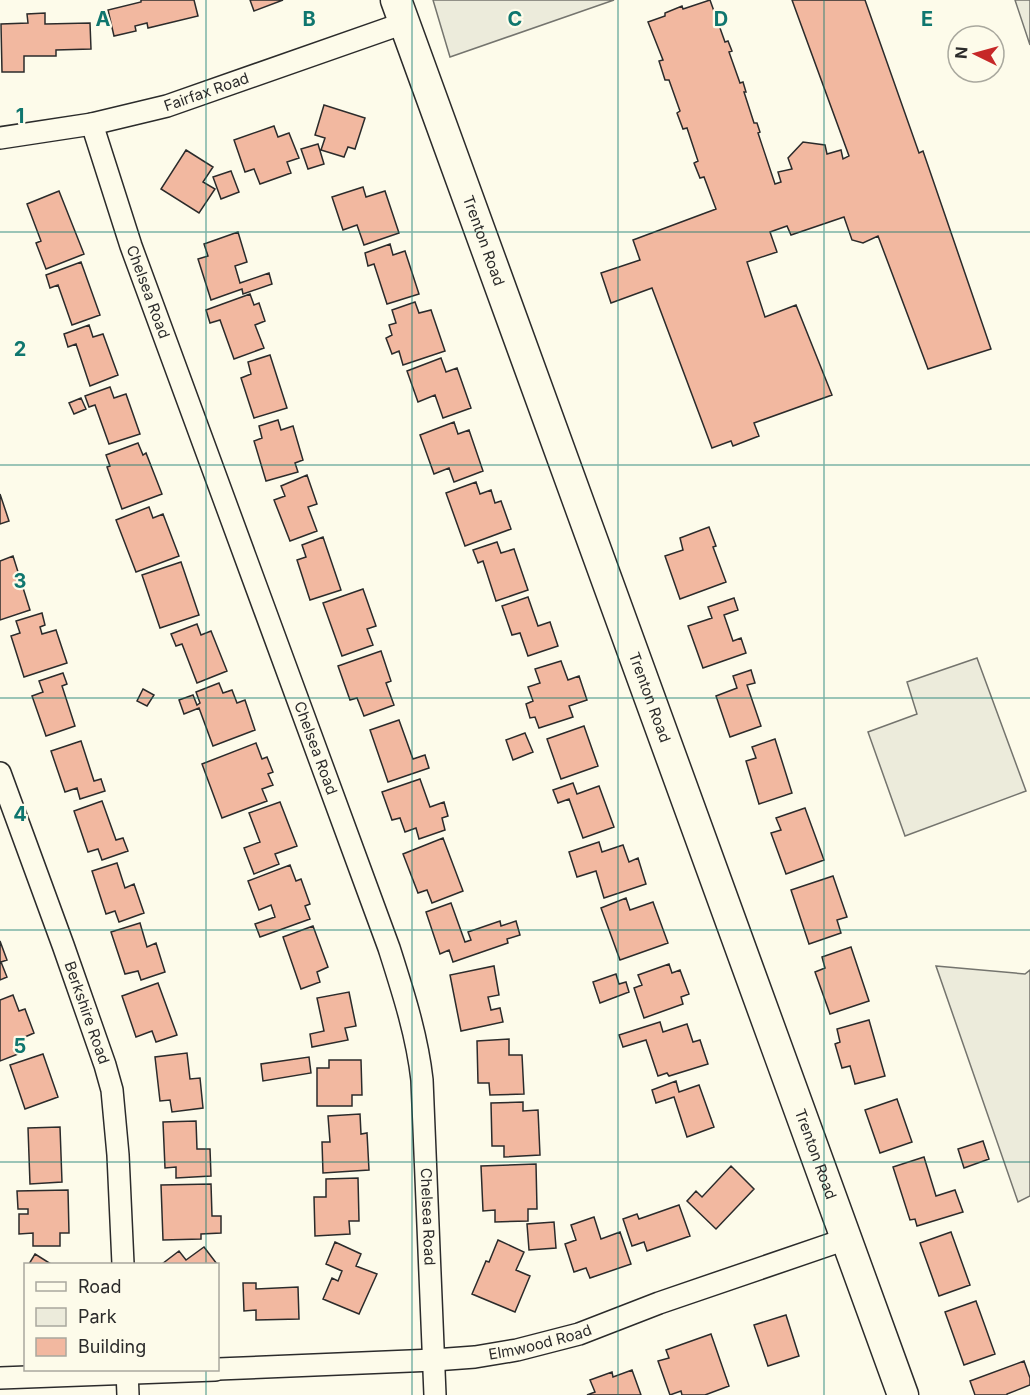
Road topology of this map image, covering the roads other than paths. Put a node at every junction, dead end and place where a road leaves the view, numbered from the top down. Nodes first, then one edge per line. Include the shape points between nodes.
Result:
1 (400, 12) edge
2 (92, 124) junction
3 (0, 138) edge
4 (0, 773) edge
5 (846, 1239) junction
6 (123, 1263) edge
7 (434, 1360) junction
8 (219, 1369) edge
9 (127, 1371) edge
10 (0, 1378) edge
11 (128, 1395) edge
12 (435, 1395) edge
13 (903, 1395) edge

1 - 2 street, Fairfax Road via 167,106
1 - 5 main road, Trenton Road
2 - 3 street, Fairfax Road
2 - 7 street, Chelsea Road via 131,246 408,1007 422,1080
4 - 6 street, Berkshire Road via 112,1090
5 - 7 street, Elmwood Road via 579,1334 517,1350
5 - 13 main road, Trenton Road
7 - 8 street, Elmwood Road
7 - 12 street, Chelsea Road
9 - 10 street, Elmwood Road
9 - 11 street

